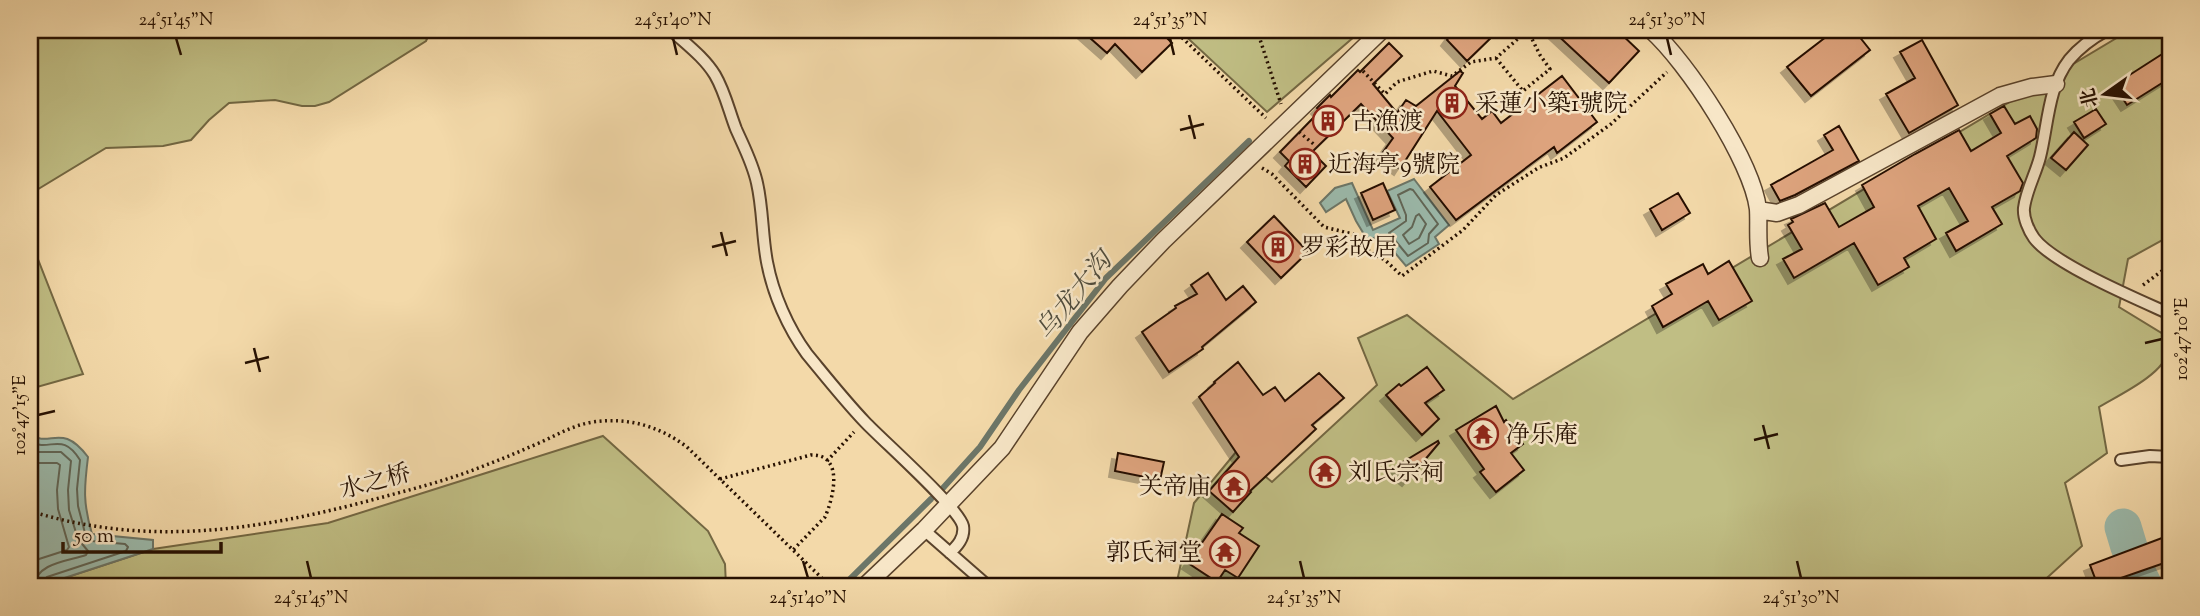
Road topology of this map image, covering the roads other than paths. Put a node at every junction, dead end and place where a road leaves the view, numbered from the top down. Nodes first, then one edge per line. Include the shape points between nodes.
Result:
1 (671, 30) edge
2 (1382, 30) edge
3 (1651, 30) edge
4 (2107, 30) edge
5 (2056, 84) junction
6 (1758, 210) junction
7 (1760, 258) dead end
8 (2170, 314) edge
9 (2170, 457) edge
10 (2121, 460) dead end
11 (948, 505) junction
12 (924, 530) junction
13 (950, 553) junction
14 (865, 586) edge
15 (988, 586) edge

1 - 11 lane via 715,74 725,97 757,183 767,264 791,328 864,422
2 - 11 street via 1120,286 1080,332 1002,448
3 - 6 street via 1679,61 1733,145
4 - 5 lane via 2068,61
5 - 6 street via 2000,96 1799,205 1777,213
5 - 8 lane via 2025,220 2037,242 2054,255
6 - 7 street
9 - 10 lane
11 - 12 street
11 - 13 lane via 963,527 960,543
12 - 13 lane
12 - 14 street
13 - 15 lane

